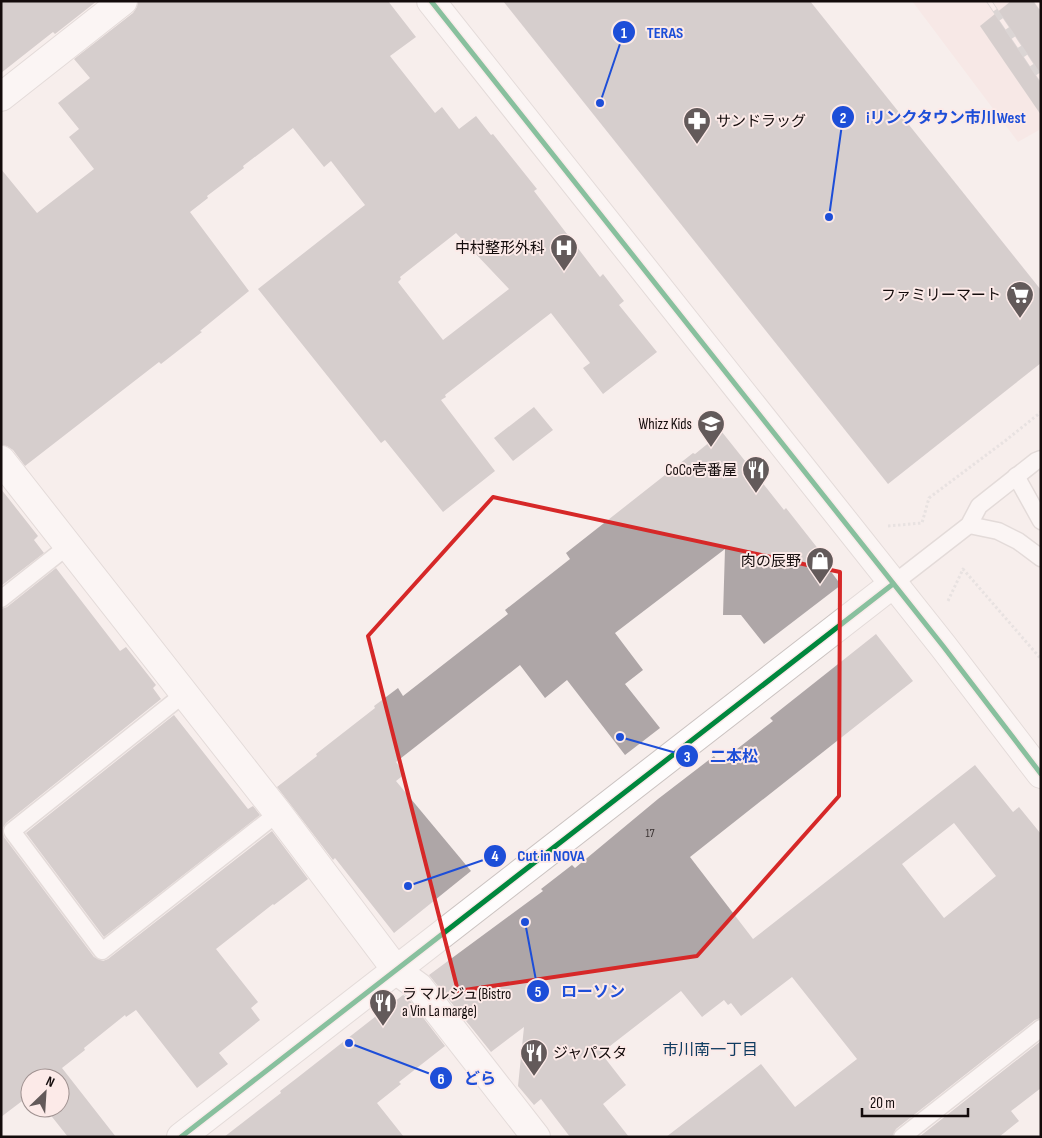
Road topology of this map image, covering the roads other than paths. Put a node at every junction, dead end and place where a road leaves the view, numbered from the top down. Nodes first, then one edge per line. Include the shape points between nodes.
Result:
1 (123, 1) edge
2 (431, 1) edge
3 (1, 97) edge
4 (1041, 459) edge
5 (1, 460) edge
6 (1016, 476) junction
7 (1041, 521) edge
8 (969, 525) junction
9 (68, 546) junction
10 (1041, 558) edge
11 (893, 584) junction
12 (1, 600) edge
13 (184, 694) junction
14 (1041, 774) edge
15 (278, 813) junction
16 (396, 971) junction
17 (1041, 1028) edge
18 (181, 1137) edge
19 (536, 1137) edge
20 (902, 1137) edge

1 - 3 street
2 - 11 street
4 - 6 lane
5 - 9 street
6 - 7 lane
6 - 8 lane via 978,506
8 - 10 lane via 998,531
8 - 11 lane
9 - 12 lane
9 - 13 street
11 - 14 street
11 - 16 street
13 - 15 street
13 - 15 lane via 12,831 102,951
15 - 16 street
16 - 18 street
16 - 19 street via 419,987
17 - 20 lane

